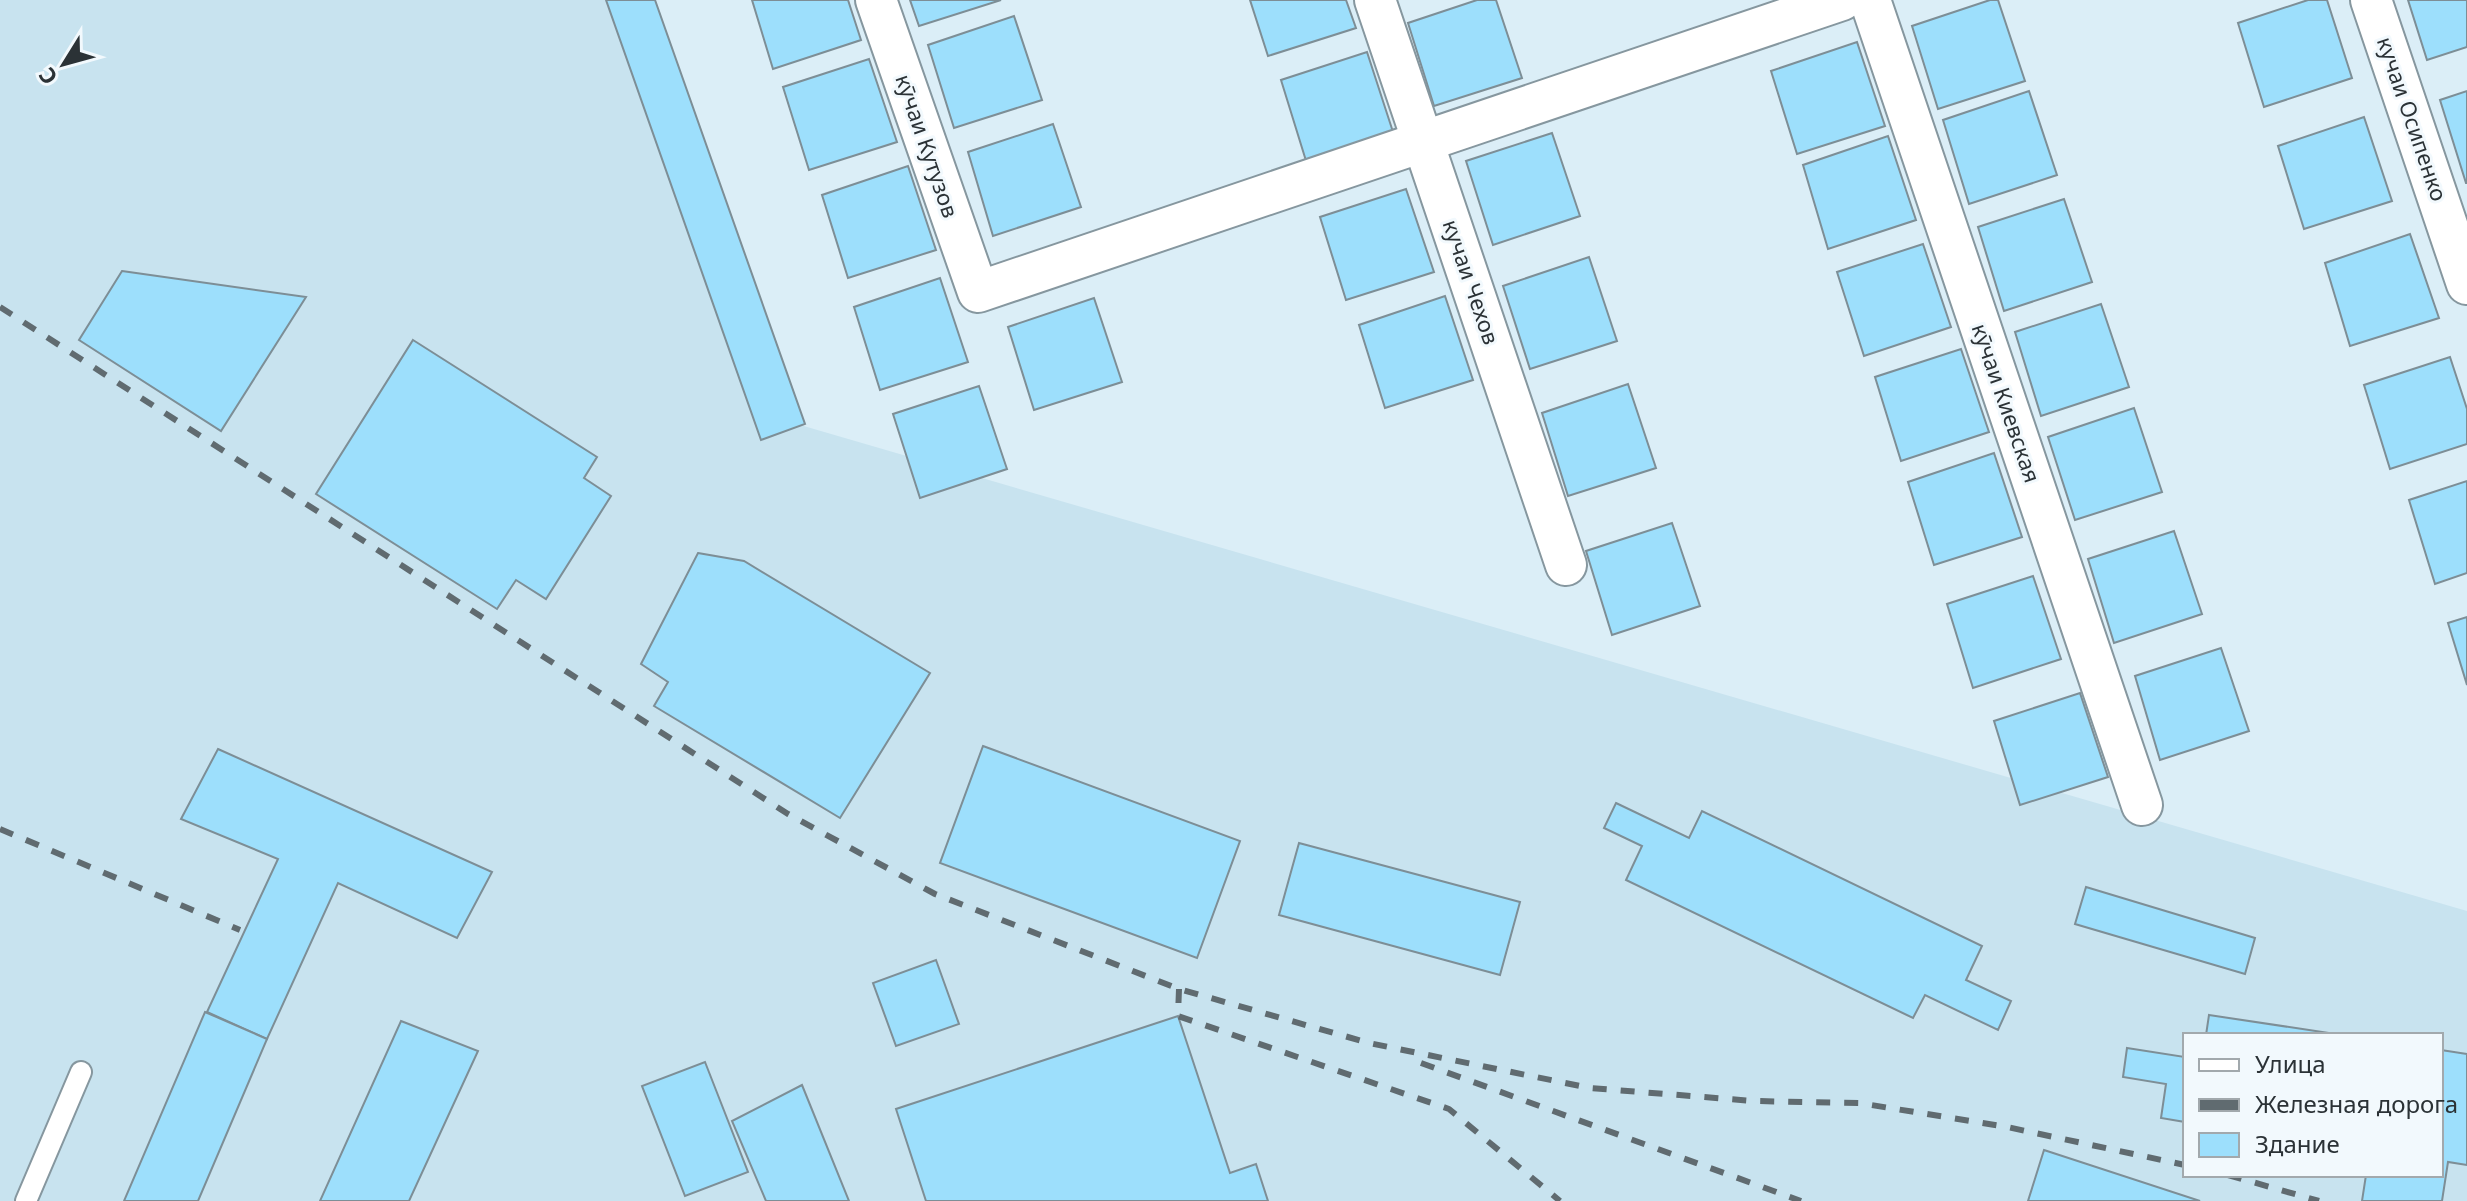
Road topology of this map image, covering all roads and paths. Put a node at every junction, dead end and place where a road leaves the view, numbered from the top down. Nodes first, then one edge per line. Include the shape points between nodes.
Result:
1 (876, 0) edge
2 (1375, 0) edge
3 (1842, 0) edge
4 (1870, 0) edge
5 (2371, 0) edge
6 (1424, 142) junction
7 (2467, 284) edge
8 (1566, 565) dead end
9 (2142, 805) dead end
10 (81, 1072) dead end
11 (26, 1201) edge

1 - 6 street, кӯчаи Кутузов via 978,292
2 - 6 street, кучаи Чехов
3 - 6 street
4 - 9 street, кӯчаи Киевская
5 - 7 street, кучаи Осипенко
6 - 8 street, кучаи Чехов
10 - 11 lane

